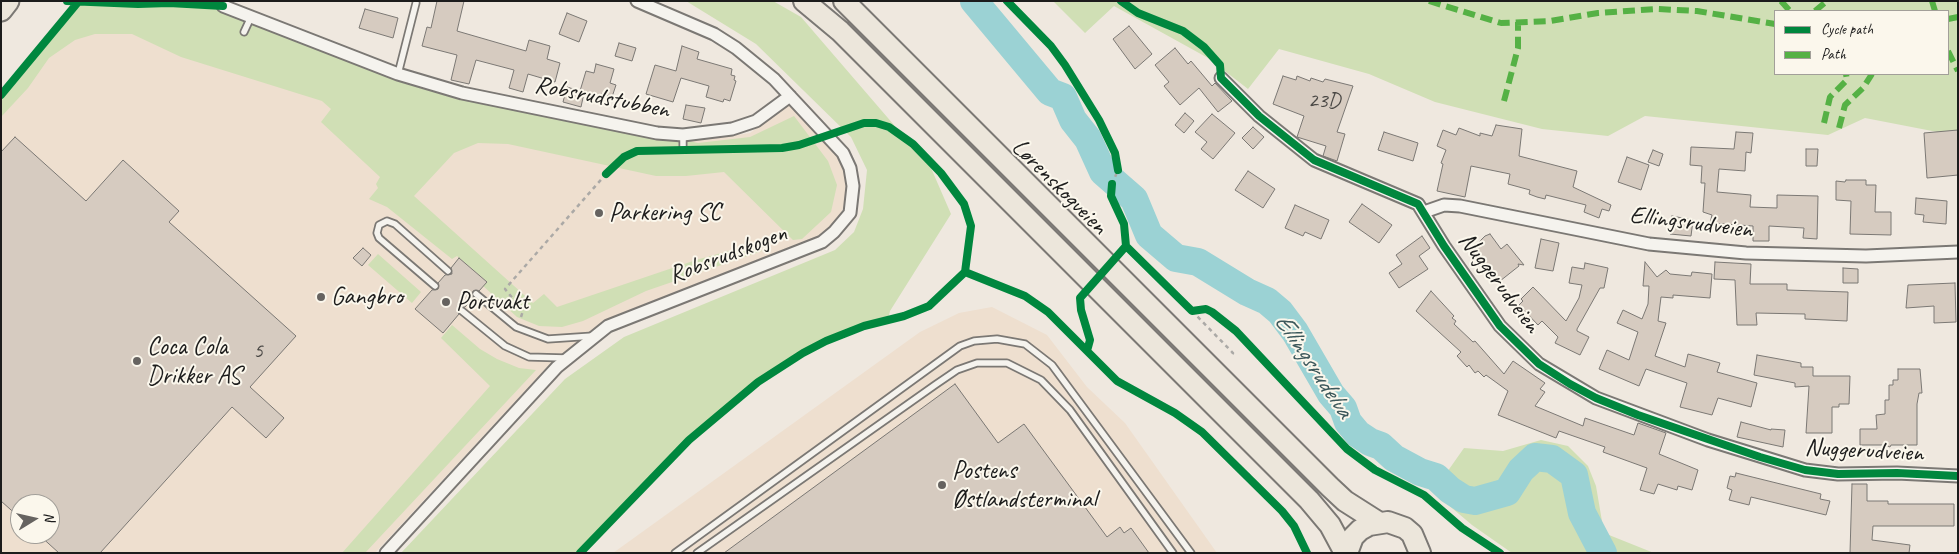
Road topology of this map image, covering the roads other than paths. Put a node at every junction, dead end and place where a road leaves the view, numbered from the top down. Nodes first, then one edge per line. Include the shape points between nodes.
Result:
1 (8, 1) edge
2 (637, 1) edge
3 (804, 1) edge
4 (844, 1) edge
5 (416, 3) dead end
6 (224, 4) edge
7 (1, 10) edge
8 (251, 17) junction
9 (244, 32) dead end
10 (398, 74) junction
11 (1222, 78) dead end
12 (790, 96) junction
13 (683, 135) junction
14 (682, 149) dead end
15 (1424, 212) junction
16 (1958, 252) edge
17 (448, 271) dead end
18 (436, 286) dead end
19 (476, 294) dead end
20 (462, 311) dead end
21 (596, 336) junction
22 (568, 358) junction
23 (1958, 476) edge
24 (1378, 522) junction
25 (386, 553) edge
26 (675, 553) edge
27 (697, 553) edge
28 (1173, 553) edge
29 (1190, 553) edge
30 (1346, 553) edge
31 (1420, 553) edge

1 - 7 highway
2 - 12 street, Robsrudskogen via 714,34 754,62
3 - 30 highway, Lørenskogveien via 840,31 1309,500 1330,525
4 - 24 highway, Lørenskogveien via 1330,487
5 - 10 lane
6 - 8 street, Robsrudstubben
8 - 9 lane
8 - 10 street, Robsrudstubben
10 - 13 street, Robsrudstubben via 462,93 657,133
11 - 15 street, Nuggerudveien via 1259,116 1314,160 1418,204
12 - 13 street, Robsrudstubben via 768,114 744,126 715,133
12 - 21 street, Robsrudskogen via 843,153 850,168 853,186 850,212 834,232 822,242 617,322
13 - 14 lane
15 - 16 street, Ellingsrudveien via 1444,205 1460,206 1650,244 1746,253 1866,256
15 - 23 street, Nuggerudveien via 1500,326 1539,364 1596,398 1708,440 1805,470 1838,474
17 - 18 lane via 395,224 387,221 380,225 379,238
19 - 21 lane via 516,327 548,339
20 - 22 lane via 504,346 529,357
21 - 22 street, Robsrudskogen
22 - 25 street, Robsrudskogen
24 - 30 highway via 1360,530
24 - 31 highway via 1405,528 1417,542
26 - 29 lane via 960,346 974,341 997,340 1025,344 1052,365
27 - 28 lane via 935,385 958,370 977,363 1007,363 1041,380 1070,410

